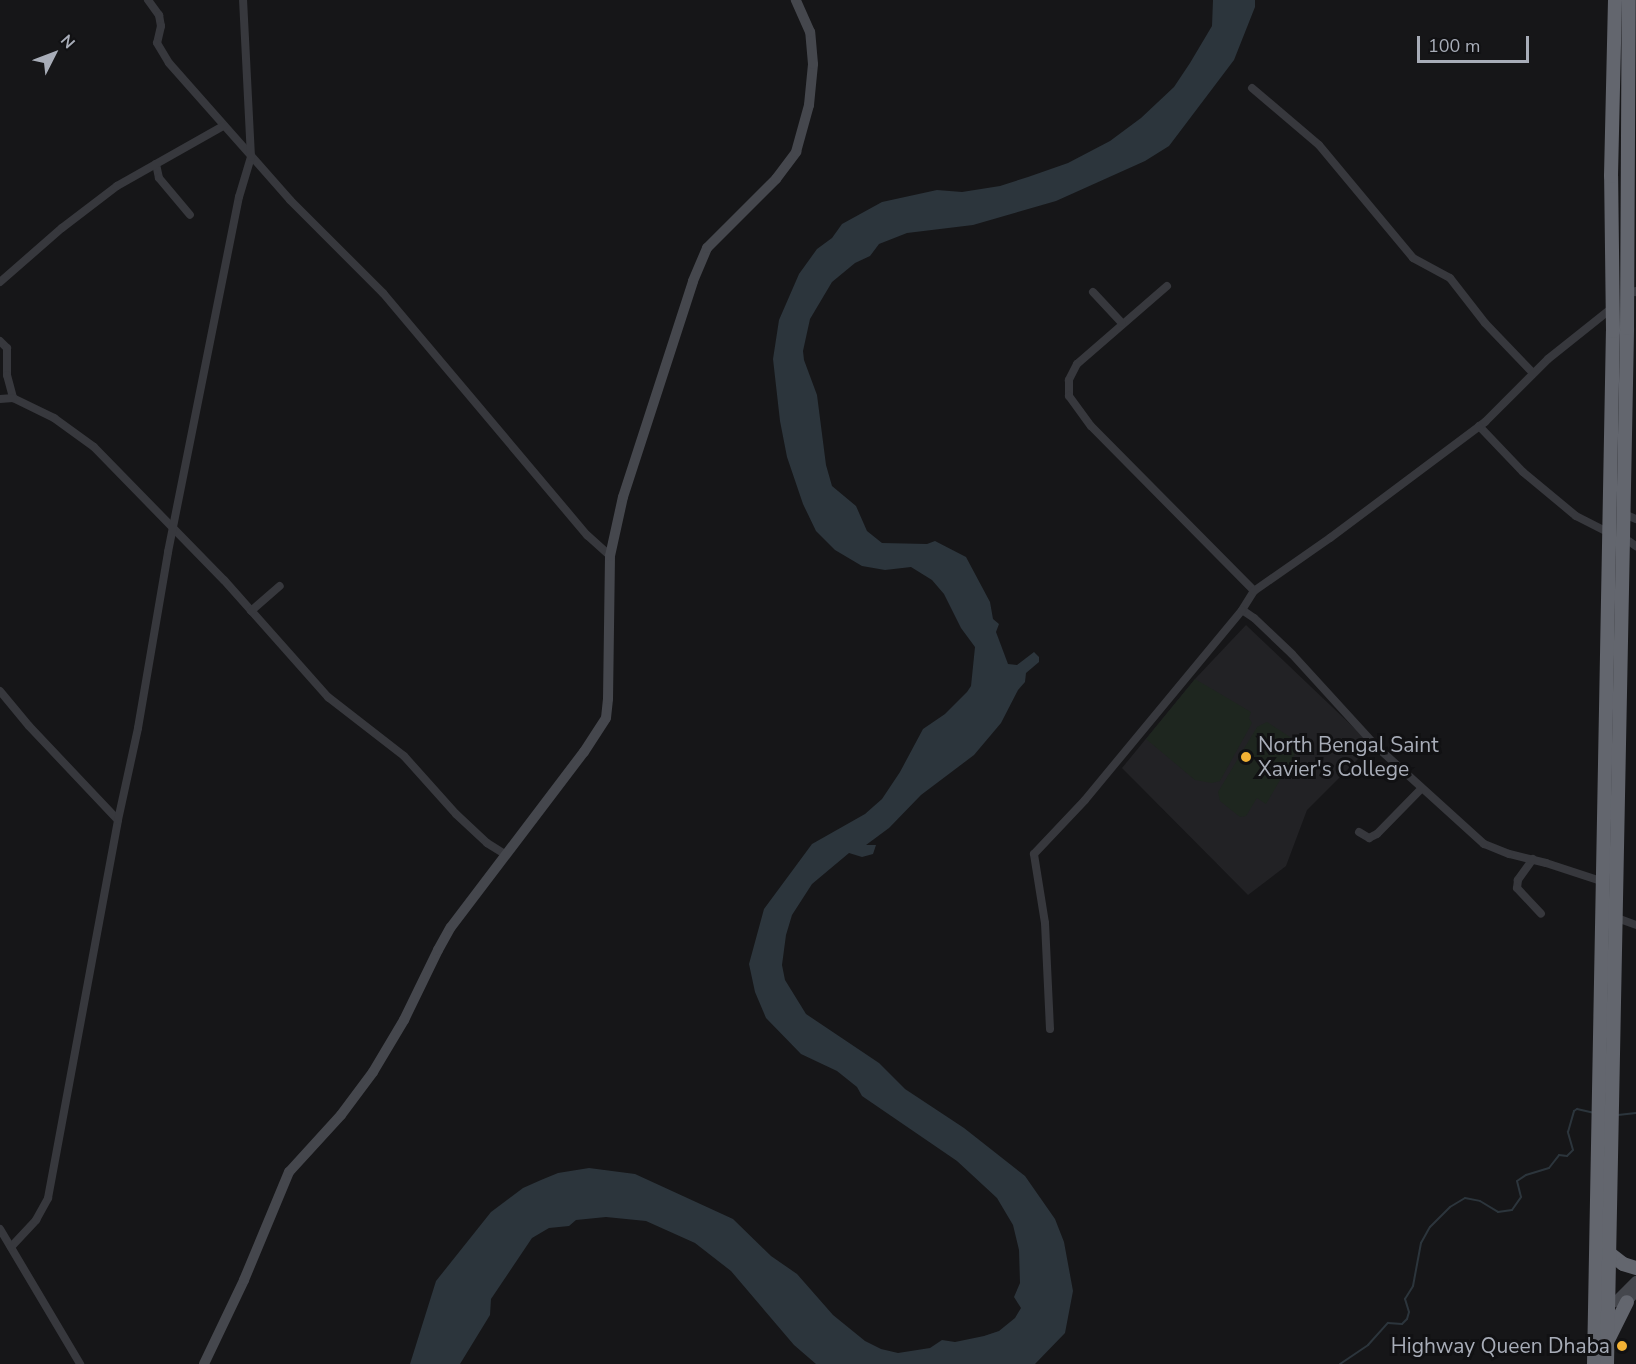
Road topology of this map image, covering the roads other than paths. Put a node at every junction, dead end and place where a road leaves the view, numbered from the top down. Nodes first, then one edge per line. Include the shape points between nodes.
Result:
1 (148, 0) edge
2 (243, 0) edge
3 (796, 0) edge
4 (1615, 0) edge
5 (1629, 0) edge
6 (1252, 88) dead end
7 (223, 126) junction
8 (251, 157) junction
9 (156, 164) junction
10 (190, 214) dead end
11 (0, 282) edge
12 (1167, 286) dead end
13 (1634, 291) edge
14 (1093, 292) dead end
15 (1613, 308) junction
16 (1122, 323) junction
17 (0, 341) edge
18 (1533, 373) junction
19 (13, 398) junction
20 (0, 399) edge
21 (1479, 426) junction
22 (1630, 517) edge
23 (174, 528) junction
24 (1616, 535) junction
25 (1636, 546) edge
26 (610, 556) junction
27 (280, 586) dead end
28 (1254, 591) junction
29 (1242, 610) junction
30 (251, 612) junction
31 (0, 691) edge
32 (1422, 788) junction
33 (118, 819) junction
34 (1359, 832) dead end
35 (506, 855) junction
36 (1533, 859) junction
37 (1604, 882) junction
38 (1541, 914) dead end
39 (1617, 918) junction
40 (1636, 925) edge
41 (1050, 1029) dead end
42 (1606, 1091) junction
43 (0, 1229) edge
44 (11, 1247) junction
45 (1609, 1253) junction
46 (1636, 1268) edge
47 (1636, 1281) edge
48 (1631, 1297) edge
49 (1601, 1311) junction
50 (1607, 1341) junction
51 (80, 1364) edge
52 (204, 1364) edge
53 (1594, 1364) edge
54 (1607, 1364) edge

1 - 7 street via 160,20 158,49
2 - 8 street
3 - 26 street via 810,32 813,64 809,105 798,145 776,179 717,236 700,263 623,496
4 - 15 highway
5 - 13 highway
6 - 18 street via 1319,145 1413,258 1450,278 1493,332
7 - 8 street
7 - 9 street
8 - 23 street
8 - 26 street via 383,292 587,535
9 - 10 street via 159,178
9 - 11 street via 108,193
12 - 16 street
13 - 22 highway
14 - 16 street
15 - 18 street via 1571,338
15 - 24 highway
16 - 28 street via 1077,364 1071,373 1069,396 1091,426
17 - 19 street via 7,348 7,375
18 - 21 street
19 - 20 street
19 - 23 street via 54,418 94,447
21 - 24 street via 1523,472 1568,508 1592,526
21 - 28 street
22 - 24 highway
23 - 30 street
23 - 33 street
24 - 25 street
24 - 37 highway
24 - 39 highway
26 - 35 street via 606,718
27 - 30 street
28 - 29 street
29 - 32 street via 1292,654 1375,745
29 - 41 street via 1085,800 1034,854 1045,923
30 - 35 street via 328,698 404,756 456,814
31 - 33 street
32 - 34 street via 1377,834 1369,838
32 - 36 street via 1484,844
33 - 44 street via 48,1198 36,1220
35 - 52 street via 451,927 373,1072 341,1115 289,1172
36 - 37 street
36 - 38 street via 1516,888
37 - 42 highway
39 - 40 street
39 - 42 highway
42 - 45 highway via 1613,1117
42 - 49 highway via 1599,1120
43 - 44 street
44 - 51 street
45 - 46 highway
45 - 49 highway
47 - 49 street
48 - 49 street
48 - 50 highway
49 - 50 highway
49 - 53 highway
50 - 54 highway

